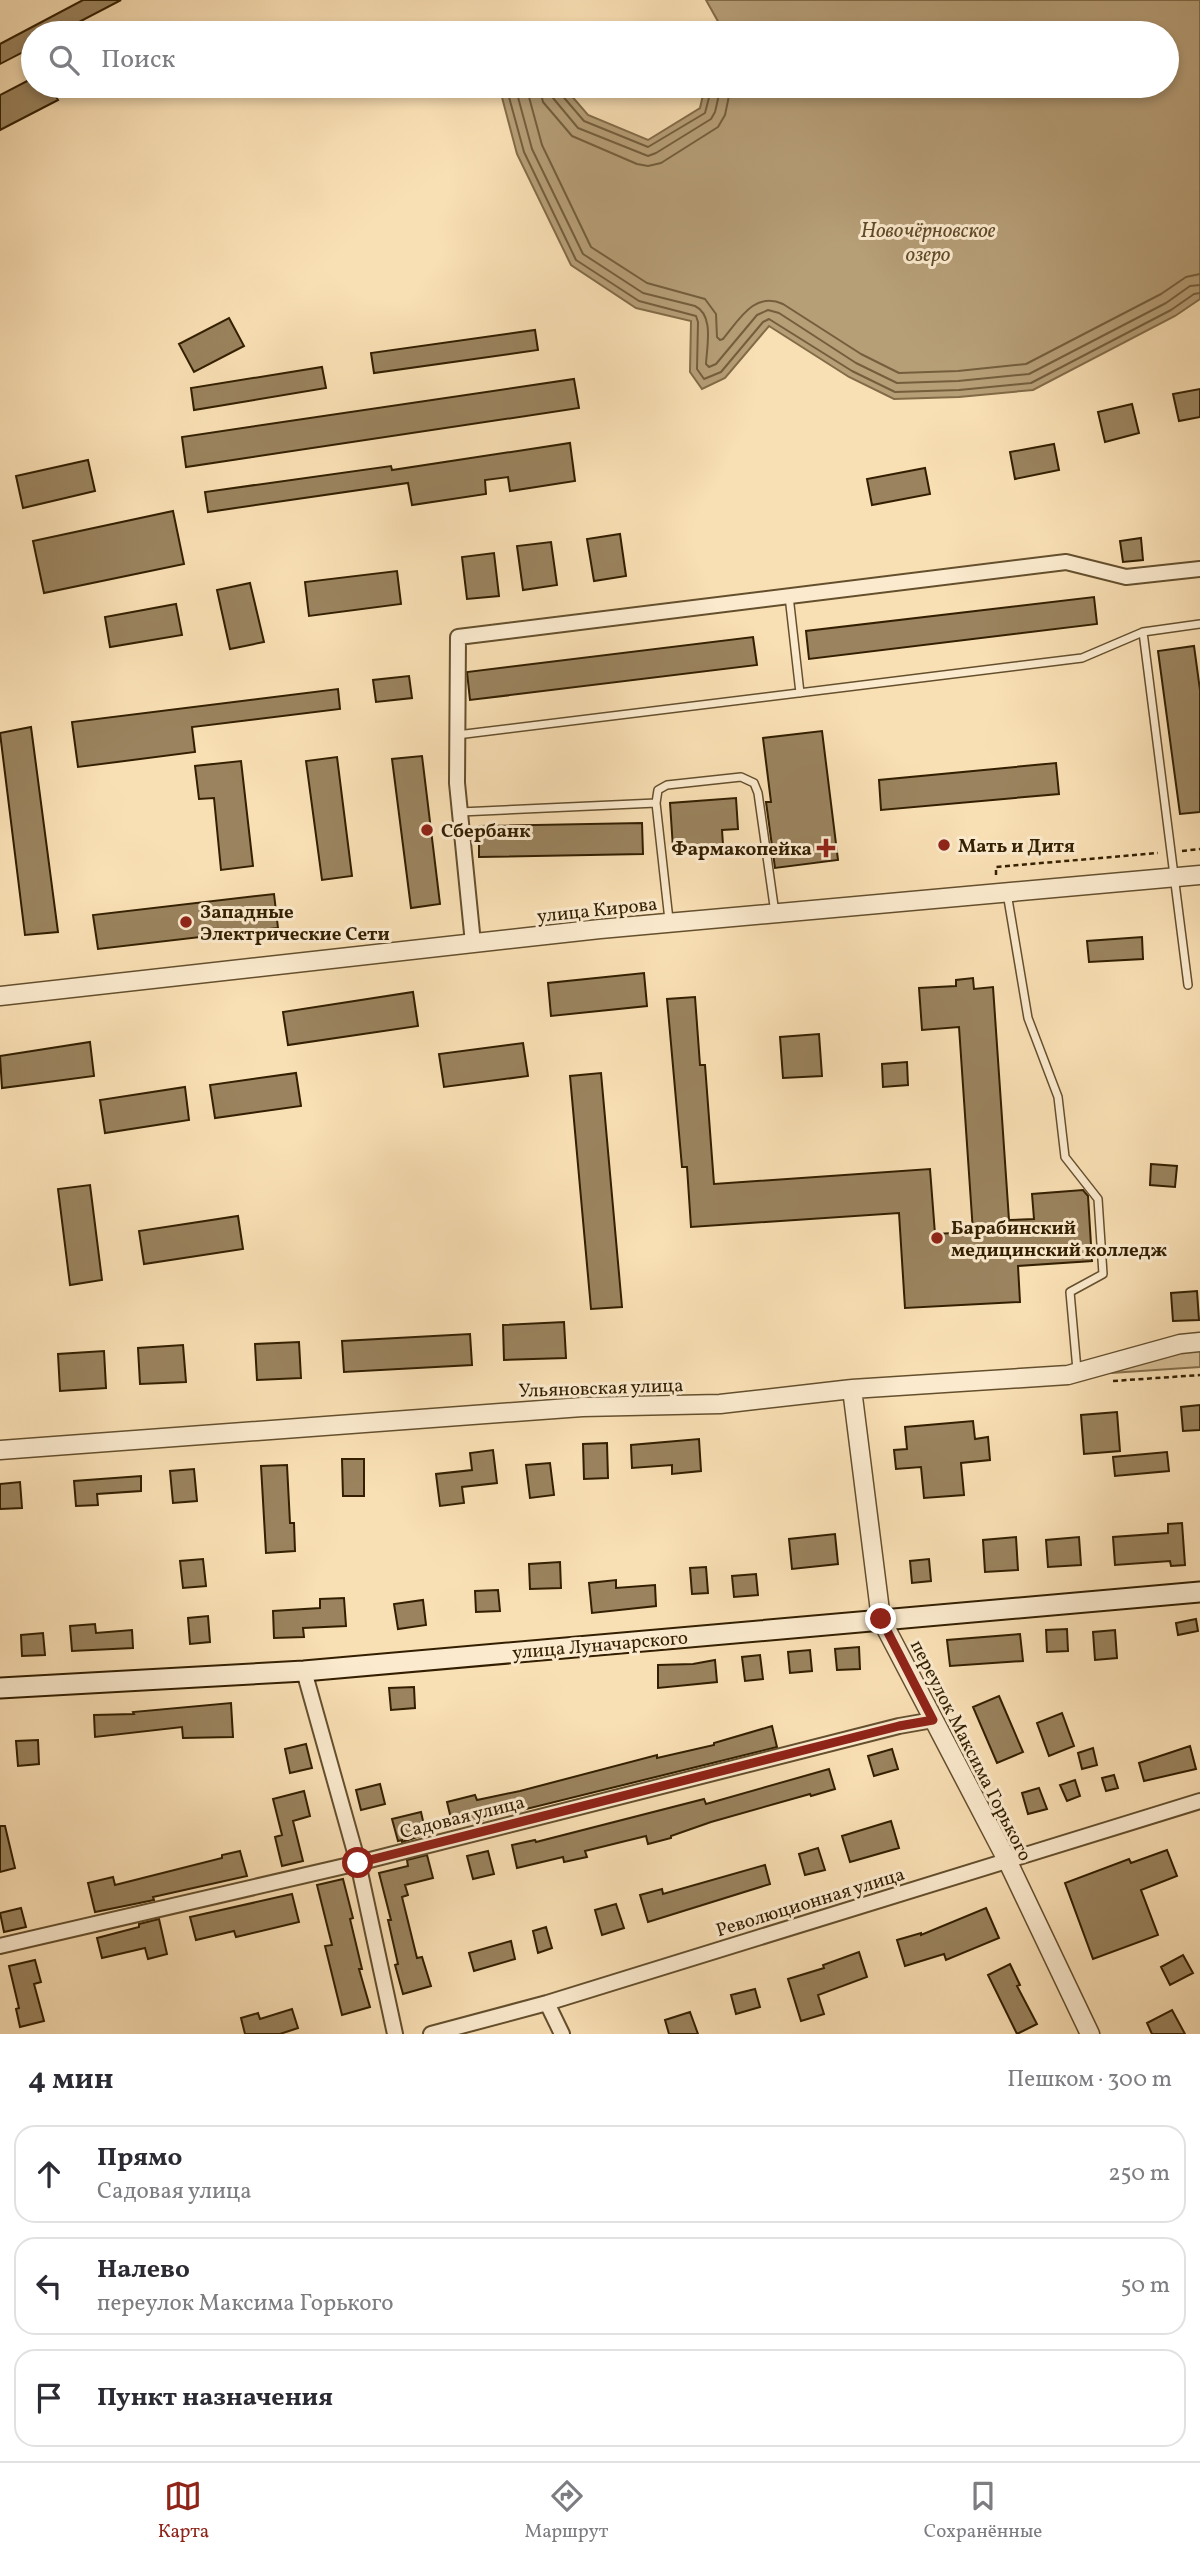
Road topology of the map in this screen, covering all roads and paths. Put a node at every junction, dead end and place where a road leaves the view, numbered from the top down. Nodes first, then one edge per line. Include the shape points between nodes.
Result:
1 (1200, 569) edge
2 (789, 596) junction
3 (1200, 624) edge
4 (1143, 632) junction
5 (800, 693) junction
6 (457, 735) junction
7 (656, 803) junction
8 (460, 812) junction
9 (1200, 849) edge
10 (1170, 852) junction
11 (1200, 875) edge
12 (1173, 877) junction
13 (1002, 893) junction
14 (775, 913) junction
15 (669, 923) junction
16 (473, 943) junction
17 (1188, 985) dead end
18 (0, 996) edge
19 (1200, 1342) edge
20 (1078, 1372) junction
21 (1200, 1375) edge
22 (1102, 1382) dead end
23 (852, 1389) junction
24 (0, 1450) edge
25 (1200, 1592) edge
26 (881, 1619) junction
27 (304, 1671) junction
28 (0, 1688) edge
29 (933, 1720) junction
30 (1200, 1801) edge
31 (1007, 1860) junction
32 (358, 1863) junction
33 (0, 1946) edge
34 (547, 2003) junction
35 (395, 2034) edge
36 (431, 2034) edge
37 (562, 2034) edge
38 (1090, 2034) edge

1 - 2 street via 1126,577 1066,562
2 - 5 lane
2 - 6 street via 458,637
3 - 4 lane
4 - 5 lane via 1082,658
4 - 10 lane
5 - 6 lane
6 - 8 street
7 - 8 lane
7 - 14 lane via 658,790 667,785 741,777 754,783
7 - 15 lane
8 - 16 street
9 - 10 path
10 - 12 lane
10 - 13 path via 996,867
11 - 12 street, улица Кирова
12 - 13 street, улица Кирова
12 - 17 lane
13 - 14 street, улица Кирова
13 - 20 lane via 1028,1018 1058,1097 1065,1157 1098,1199 1103,1274 1070,1292
14 - 15 street, улица Кирова
15 - 16 street, улица Кирова
16 - 18 street, улица Кирова
19 - 20 street, Ульяновская улица
20 - 23 street, Ульяновская улица
21 - 22 path
23 - 24 street, Ульяновская улица via 720,1404 582,1407
23 - 26 street, переулок Максима Горького
25 - 26 main road, улица Луначарского
26 - 27 main road, улица Луначарского
26 - 29 street, переулок Максима Горького
27 - 28 main road, улица Луначарского
27 - 32 street
29 - 31 street, переулок Максима Горького
29 - 32 street, Садовая улица
30 - 31 street, Революционная улица
31 - 34 street, Революционная улица
31 - 38 street, переулок Максима Горького
32 - 33 street, Садовая улица
32 - 35 street
34 - 36 street, Революционная улица
34 - 37 street

